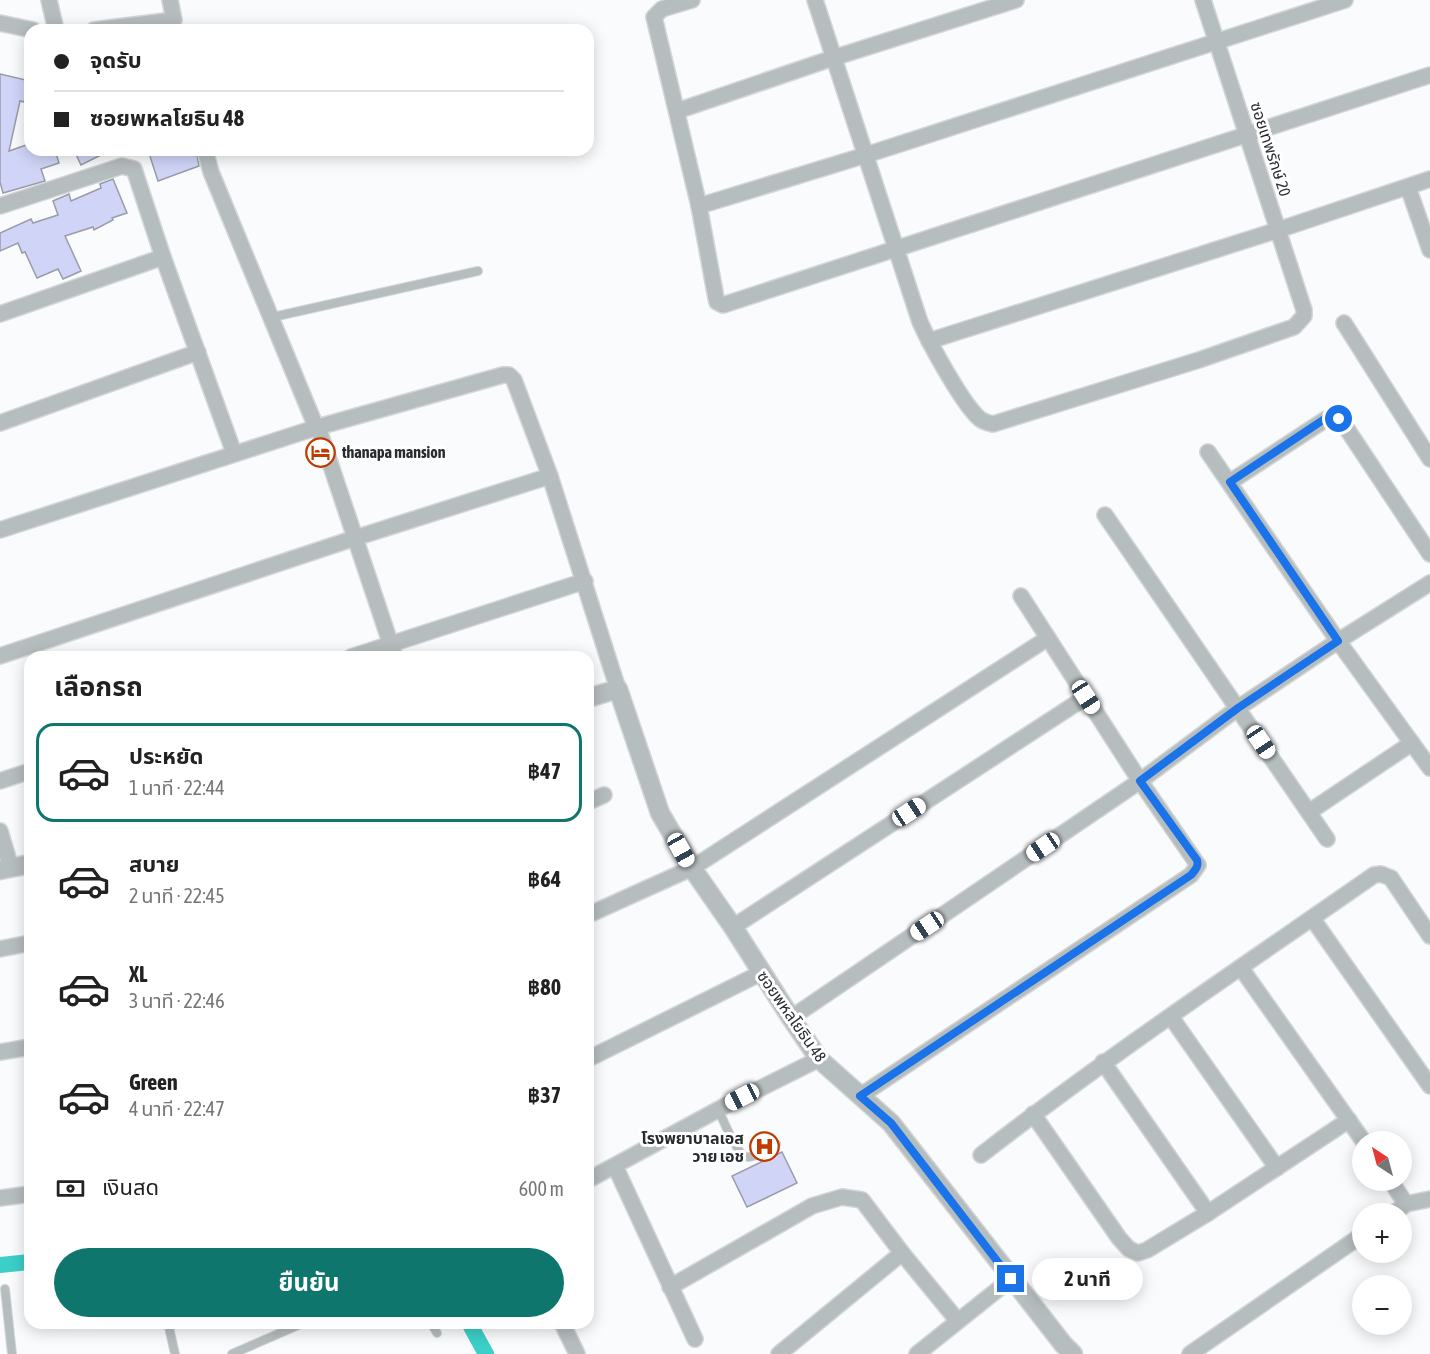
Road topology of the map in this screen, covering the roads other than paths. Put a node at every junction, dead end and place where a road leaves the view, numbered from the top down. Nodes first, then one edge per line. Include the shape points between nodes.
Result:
1 (49, 0) edge
2 (170, 0) edge
3 (692, 0) edge
4 (815, 0) edge
5 (1016, 0) edge
6 (1203, 0) edge
7 (1345, 0) edge
8 (0, 23) edge
9 (55, 24) edge
10 (175, 24) edge
11 (24, 28) edge
12 (1217, 42) junction
13 (833, 58) junction
14 (1430, 75) edge
15 (677, 111) junction
16 (1248, 136) junction
17 (866, 155) junction
18 (207, 156) edge
19 (1430, 179) edge
20 (1408, 187) junction
21 (0, 206) edge
22 (699, 206) junction
23 (1278, 230) junction
24 (896, 248) junction
25 (1430, 250) edge
26 (163, 257) junction
27 (478, 271) dead end
28 (0, 314) edge
29 (273, 317) junction
30 (1344, 323) dead end
31 (929, 341) junction
32 (198, 352) junction
33 (0, 423) edge
34 (317, 427) junction
35 (1208, 452) dead end
36 (234, 453) junction
37 (1430, 459) edge
38 (550, 476) junction
39 (1230, 482) junction
40 (1105, 514) dead end
41 (0, 530) edge
42 (355, 537) junction
43 (1430, 554) edge
44 (585, 581) junction
45 (1430, 583) edge
46 (1021, 596) dead end
47 (1048, 638) junction
48 (1338, 641) junction
49 (393, 650) edge
50 (0, 656) edge
51 (618, 688) junction
52 (594, 696) edge
53 (1086, 697) junction
54 (1238, 708) junction
55 (1412, 743) junction
56 (1430, 768) edge
57 (24, 773) edge
58 (0, 781) edge
59 (1140, 781) junction
60 (604, 795) dead end
61 (594, 799) edge
62 (1309, 812) junction
63 (0, 831) edge
64 (1327, 839) dead end
65 (24, 865) edge
66 (692, 868) junction
67 (6, 869) edge
68 (594, 912) edge
69 (1312, 918) junction
70 (733, 927) junction
71 (1430, 936) edge
72 (24, 944) edge
73 (0, 949) edge
74 (1241, 968) junction
75 (761, 973) junction
76 (1171, 1017) junction
77 (791, 1018) junction
78 (24, 1048) edge
79 (0, 1052) edge
80 (594, 1056) edge
81 (819, 1059) junction
82 (1103, 1062) junction
83 (1430, 1086) edge
84 (860, 1096) junction
85 (718, 1109) junction
86 (1033, 1114) junction
87 (1349, 1120) junction
88 (1356, 1131) edge
89 (776, 1144) dead end
90 (981, 1155) dead end
91 (615, 1166) junction
92 (1277, 1168) junction
93 (594, 1177) edge
94 (24, 1195) edge
95 (0, 1198) edge
96 (1430, 1199) edge
97 (1411, 1203) edge
98 (1208, 1213) junction
99 (1352, 1242) edge
100 (902, 1253) junction
101 (1011, 1279) junction
102 (670, 1287) junction
103 (5, 1289) dead end
104 (957, 1320) junction
105 (169, 1329) edge
106 (289, 1329) edge
107 (435, 1329) edge
108 (565, 1329) edge
109 (9, 1332) junction
110 (437, 1333) dead end
111 (0, 1335) edge
112 (695, 1339) dead end
113 (923, 1352) edge
114 (12, 1354) edge
115 (175, 1354) edge
116 (232, 1354) edge
117 (576, 1354) edge
118 (778, 1354) edge
119 (1073, 1354) edge
120 (1190, 1354) edge

1 - 9 street
2 - 10 street
3 - 15 street via 662,9 654,17
4 - 13 street
5 - 13 street
6 - 12 street, ซอยเทพรักษ์ 20
7 - 12 street
8 - 11 street
12 - 16 street, ซอยเทพรักษ์ 20
12 - 17 street
13 - 15 street
13 - 17 street
14 - 16 street
15 - 22 street
16 - 23 street, ซอยเทพรักษ์ 20
16 - 24 street
17 - 22 street
17 - 24 street
18 - 29 street
19 - 20 street
20 - 23 street
20 - 25 street
21 - 26 street via 127,166 134,169
22 - 24 street via 716,298 723,305
23 - 31 street
23 - 31 street, ซอยเทพรักษ์ 20 via 1304,316 1293,327 1199,360 993,424 979,418 969,406
24 - 31 street
26 - 28 street
26 - 32 street
27 - 29 lane
29 - 34 street
30 - 37 street
32 - 33 street
32 - 36 street
34 - 36 street
34 - 38 street via 509,375
34 - 42 street
35 - 39 street
36 - 41 street
38 - 42 street
38 - 44 street
39 - 43 street via 1326,418 1335,417 1343,423
39 - 48 street
40 - 54 street
42 - 49 street
42 - 50 street
44 - 49 street
44 - 51 street
45 - 48 street
46 - 47 street
47 - 53 street
47 - 66 street
48 - 54 street
48 - 55 street
51 - 52 street
51 - 66 street, ซอยพหลโยธิน 48 via 660,813
53 - 59 street
53 - 70 street
54 - 59 street
54 - 62 street
55 - 56 street
55 - 62 street
57 - 58 street
59 - 77 street
59 - 84 street via 1197,860 1191,875
60 - 61 street
62 - 64 street
63 - 67 street
65 - 67 street
66 - 68 street
66 - 70 street, ซอยพหลโยธิน 48
69 - 71 street via 1381,874 1391,878
69 - 74 street
69 - 83 street
70 - 75 street, ซอยพหลโยธิน 48
72 - 73 street
74 - 76 street
74 - 87 street
75 - 77 street, ซอยพหลโยธิน 48
75 - 80 street
76 - 82 street
76 - 92 street
77 - 81 street, ซอยพหลโยธิน 48
78 - 79 street
81 - 84 street, ซอยพหลโยธิน 48
81 - 85 street
82 - 86 street
82 - 98 street
84 - 101 street, ซอยพหลโยธิน 48 via 891,1123
85 - 89 lane via 743,1156
85 - 91 street
86 - 90 street
86 - 98 street via 1129,1250 1147,1250
87 - 88 street
87 - 92 street
91 - 93 street
91 - 102 street
92 - 98 street
94 - 95 street
96 - 97 street
99 - 120 street
100 - 102 street via 862,1200 842,1197 812,1206
100 - 104 street
100 - 118 street
101 - 104 street
101 - 119 street, ซอยพหลโยธิน 48
102 - 112 street
103 - 109 lane
104 - 113 street
105 - 115 lane
106 - 116 lane
107 - 110 lane
108 - 117 street
109 - 111 lane
109 - 114 lane

